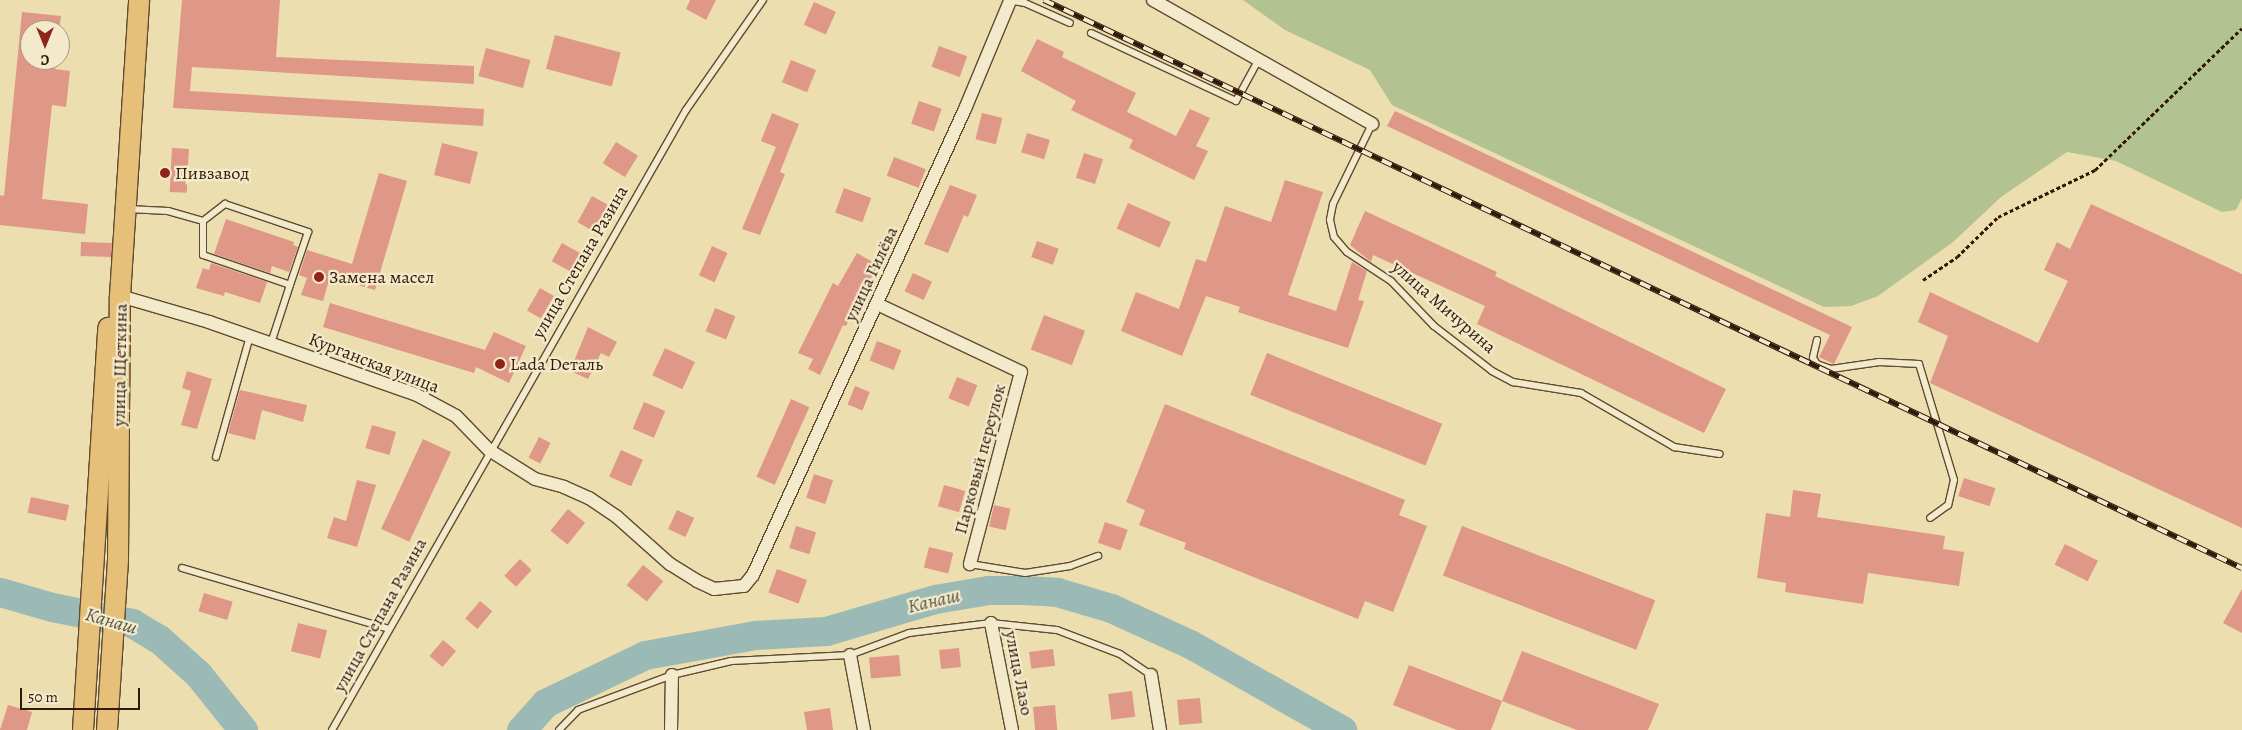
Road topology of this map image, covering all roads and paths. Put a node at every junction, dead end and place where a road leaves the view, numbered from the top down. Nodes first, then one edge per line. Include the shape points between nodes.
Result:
1 (139, 0) edge
2 (763, 0) edge
3 (1153, 0) edge
4 (1008, 1) edge
5 (1070, 23) dead end
6 (2242, 28) edge
7 (1090, 33) dead end
8 (1260, 58) junction
9 (1372, 124) joint
10 (128, 209) junction
11 (203, 221) junction
12 (1923, 280) dead end
13 (290, 285) junction
14 (120, 296) junction
15 (876, 304) junction
16 (250, 336) junction
17 (1817, 340) dead end
18 (271, 344) junction
19 (489, 450) junction
20 (1719, 454) dead end
21 (216, 456) dead end
22 (1930, 518) dead end
23 (1098, 556) dead end
24 (759, 560) joint
25 (970, 564) joint
26 (182, 568) dead end
27 (991, 623) junction
28 (388, 629) junction
29 (850, 655) junction
30 (672, 675) junction
31 (1151, 675) joint
32 (83, 730) edge
33 (107, 730) edge
34 (332, 730) edge
35 (559, 730) edge
36 (671, 730) edge
37 (864, 730) edge
38 (1012, 730) edge
39 (1160, 730) edge

1 - 10 main road, улица Щеткина
2 - 19 lane, улица Степана Разина via 686,110
3 - 8 street, улица Мичурина
4 - 5 lane via 1025,3
4 - 15 street, улица Гилёва
6 - 12 path via 2095,170 1998,217 1957,258
7 - 8 lane via 1236,101
8 - 9 street, улица Мичурина
9 - 20 lane, улица Мичурина via 1333,204 1330,220 1334,237 1347,252 1391,280 1434,326 1492,371 1513,382 1581,392 1674,447
10 - 11 lane via 168,211
10 - 14 main road, улица Щеткина
11 - 13 lane via 203,255
11 - 13 lane via 225,204 308,232
13 - 18 lane
14 - 16 street, Курганская улица
14 - 32 main road via 109,305
14 - 33 main road, улица Щеткина via 118,559
15 - 24 street, улица Гилёва
15 - 25 street, Парковый переулок via 1021,372
16 - 18 street, Курганская улица
16 - 21 lane
17 - 22 lane via 1813,358 1817,364 1831,370 1879,362 1919,364 1954,480 1948,505
18 - 19 street, Курганская улица via 417,395 456,416
19 - 24 street, Курганская улица via 534,479 564,486 589,498 617,517 670,564 714,589 744,586
19 - 28 lane, улица Степана Разина
23 - 25 lane via 1070,566 1025,572
26 - 28 lane
27 - 29 lane via 910,632
27 - 31 lane via 1057,630 1120,654
27 - 38 street, улица Лазо
28 - 34 lane, улица Степана Разина
29 - 30 lane via 731,662
29 - 37 street
30 - 35 lane via 578,710
30 - 36 street
31 - 39 street

